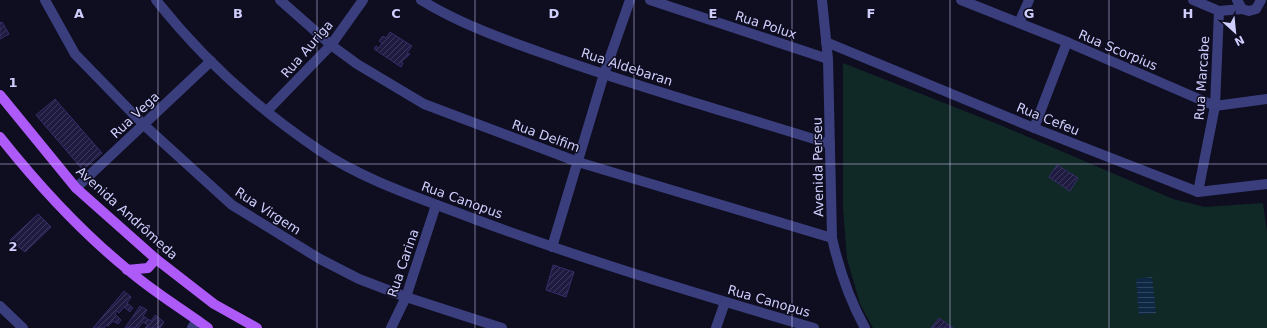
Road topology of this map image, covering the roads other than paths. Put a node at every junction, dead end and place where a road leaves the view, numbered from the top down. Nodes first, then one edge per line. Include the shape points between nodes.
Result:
1 (45, 0) edge
2 (156, 0) edge
3 (280, 0) edge
4 (363, 0) edge
5 (421, 0) edge
6 (630, 0) edge
7 (650, 0) edge
8 (822, 0) edge
9 (961, 0) edge
10 (1030, 0) edge
11 (1193, 0) edge
12 (1231, 0) edge
13 (1240, 4) edge
14 (1259, 4) edge
15 (1267, 7) edge
16 (1219, 12) junction
17 (1019, 23) junction
18 (826, 42) junction
19 (1067, 42) junction
20 (331, 45) junction
21 (828, 59) junction
22 (211, 61) junction
23 (604, 74) junction
24 (0, 95) edge
25 (1267, 99) edge
26 (1215, 106) junction
27 (267, 112) junction
28 (144, 125) junction
29 (1034, 128) junction
30 (0, 137) edge
31 (830, 144) junction
32 (578, 162) junction
33 (1267, 184) edge
34 (76, 188) junction
35 (1198, 192) junction
36 (436, 205) junction
37 (832, 238) junction
38 (552, 247) junction
39 (156, 259) junction
40 (127, 270) junction
41 (406, 297) junction
42 (725, 302) junction
43 (0, 306) edge
44 (194, 324) edge
45 (23, 328) edge
46 (208, 328) edge
47 (257, 328) edge
48 (391, 328) edge
49 (502, 328) edge
50 (716, 328) edge
51 (814, 328) edge
52 (865, 328) edge

1 - 28 street, Rua Virgem via 75,54
2 - 22 street, Rua Canopus via 182,34
3 - 20 street, Rua Delfim
4 - 20 street, Rua Auriga
5 - 23 street, Rua Aldebaran via 448,17 489,34
6 - 23 street
7 - 21 street, Rua Polux
8 - 18 street, Avenida Perseu
9 - 17 street, Rua Scorpius
10 - 17 street
11 - 16 street
12 - 16 street
13 - 14 street via 1249,11
13 - 16 street
14 - 15 street
16 - 26 street, Rua Marcabe
17 - 19 street, Rua Scorpius
18 - 21 street, Avenida Perseu
18 - 29 street, Rua Cefeu
19 - 26 street, Rua Scorpius
19 - 29 street
20 - 27 street, Rua Auriga
20 - 32 street, Rua Delfim via 357,64 424,104
21 - 31 street, Avenida Perseu
22 - 27 street, Rua Canopus
22 - 28 street, Rua Vega
23 - 31 street, Rua Aldebaran
23 - 32 street
24 - 34 main road, Avenida Andrômeda
25 - 26 street
26 - 35 street, Rua Marcabe
27 - 36 street, Rua Canopus via 320,150 359,172
28 - 34 street, Rua Vega
28 - 41 street, Rua Virgem via 232,205 320,259 359,279
29 - 35 street, Rua Cefeu
30 - 40 main road via 38,184 80,229
31 - 37 street, Avenida Perseu
32 - 37 street, Rua Delfim
32 - 38 street
33 - 35 street, Rua Cefeu
34 - 39 main road, Avenida Andrômeda
36 - 38 street, Rua Canopus
36 - 41 street, Rua Carina
37 - 52 street, Avenida Perseu via 853,307
38 - 42 street, Rua Canopus
39 - 40 main road via 148,268
39 - 47 main road, Avenida Andrômeda via 214,304
40 - 44 main road
41 - 48 street, Rua Carina
41 - 49 street, Rua Virgem
42 - 50 street
42 - 51 street, Rua Canopus
43 - 45 street
44 - 46 main road

